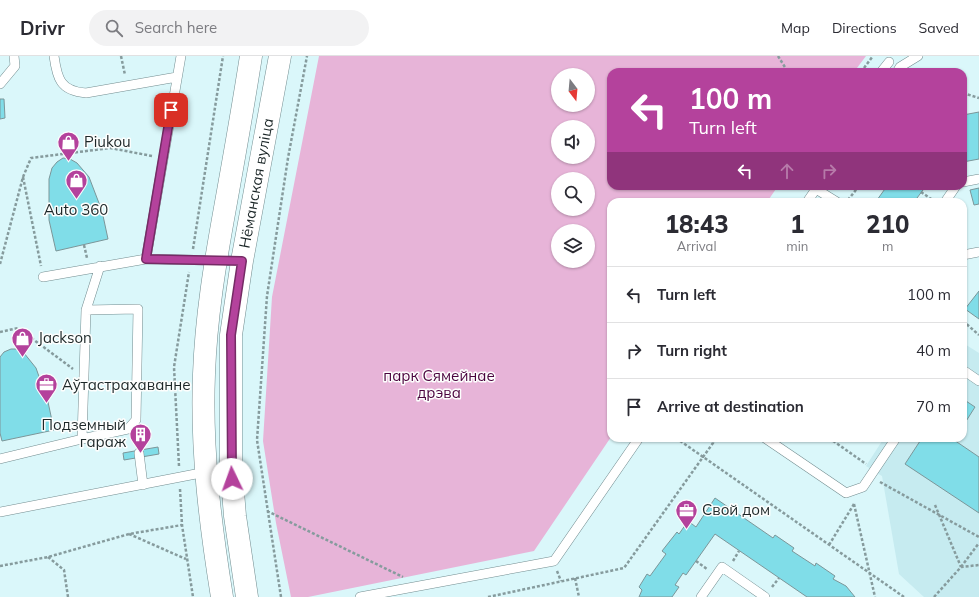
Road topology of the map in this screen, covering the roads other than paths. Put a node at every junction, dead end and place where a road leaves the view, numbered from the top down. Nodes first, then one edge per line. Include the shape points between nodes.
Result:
1 (14, 56) edge
2 (54, 56) edge
3 (181, 56) edge
4 (251, 56) edge
5 (280, 56) edge
6 (918, 56) edge
7 (889, 62) dead end
8 (884, 68) edge
9 (899, 68) edge
10 (177, 78) junction
11 (0, 84) edge
12 (979, 179) edge
13 (967, 181) edge
14 (820, 190) edge
15 (831, 198) edge
16 (979, 252) edge
17 (967, 254) edge
18 (146, 259) junction
19 (216, 260) junction
20 (242, 261) junction
21 (100, 266) junction
22 (43, 277) road end
23 (86, 310) junction
24 (967, 373) edge
25 (979, 381) edge
26 (82, 439) junction
27 (636, 442) edge
28 (771, 442) edge
29 (893, 442) edge
30 (140, 453) dead end
31 (0, 459) edge
32 (206, 472) junction
33 (143, 485) junction
34 (0, 512) edge
35 (372, 596) edge
36 (222, 597) edge
37 (247, 597) edge
38 (360, 597) edge
39 (701, 597) edge
40 (765, 597) edge

1 - 11 lane via 15,66
2 - 10 lane via 57,77 62,84 77,92 86,93
3 - 10 lane
4 - 19 main road, Нёманская вуліца
5 - 20 main road, Нёманская вуліца
6 - 9 lane
7 - 8 lane
10 - 18 lane
12 - 13 lane
14 - 15 lane
16 - 17 lane
18 - 19 lane
18 - 21 lane
19 - 20 lane
19 - 32 main road, Нёманская вуліца via 204,374
20 - 37 main road, Нёманская вуліца via 231,335 231,466 235,516
21 - 22 lane
21 - 23 lane
23 - 26 lane
23 - 26 lane via 138,310 136,420 128,429
24 - 25 lane
26 - 31 lane
27 - 35 lane via 554,561
28 - 29 lane via 846,493 863,487
30 - 33 lane
32 - 33 lane
32 - 36 main road, Нёманская вуліца via 210,520
33 - 34 lane
35 - 38 lane
39 - 40 lane via 722,567

